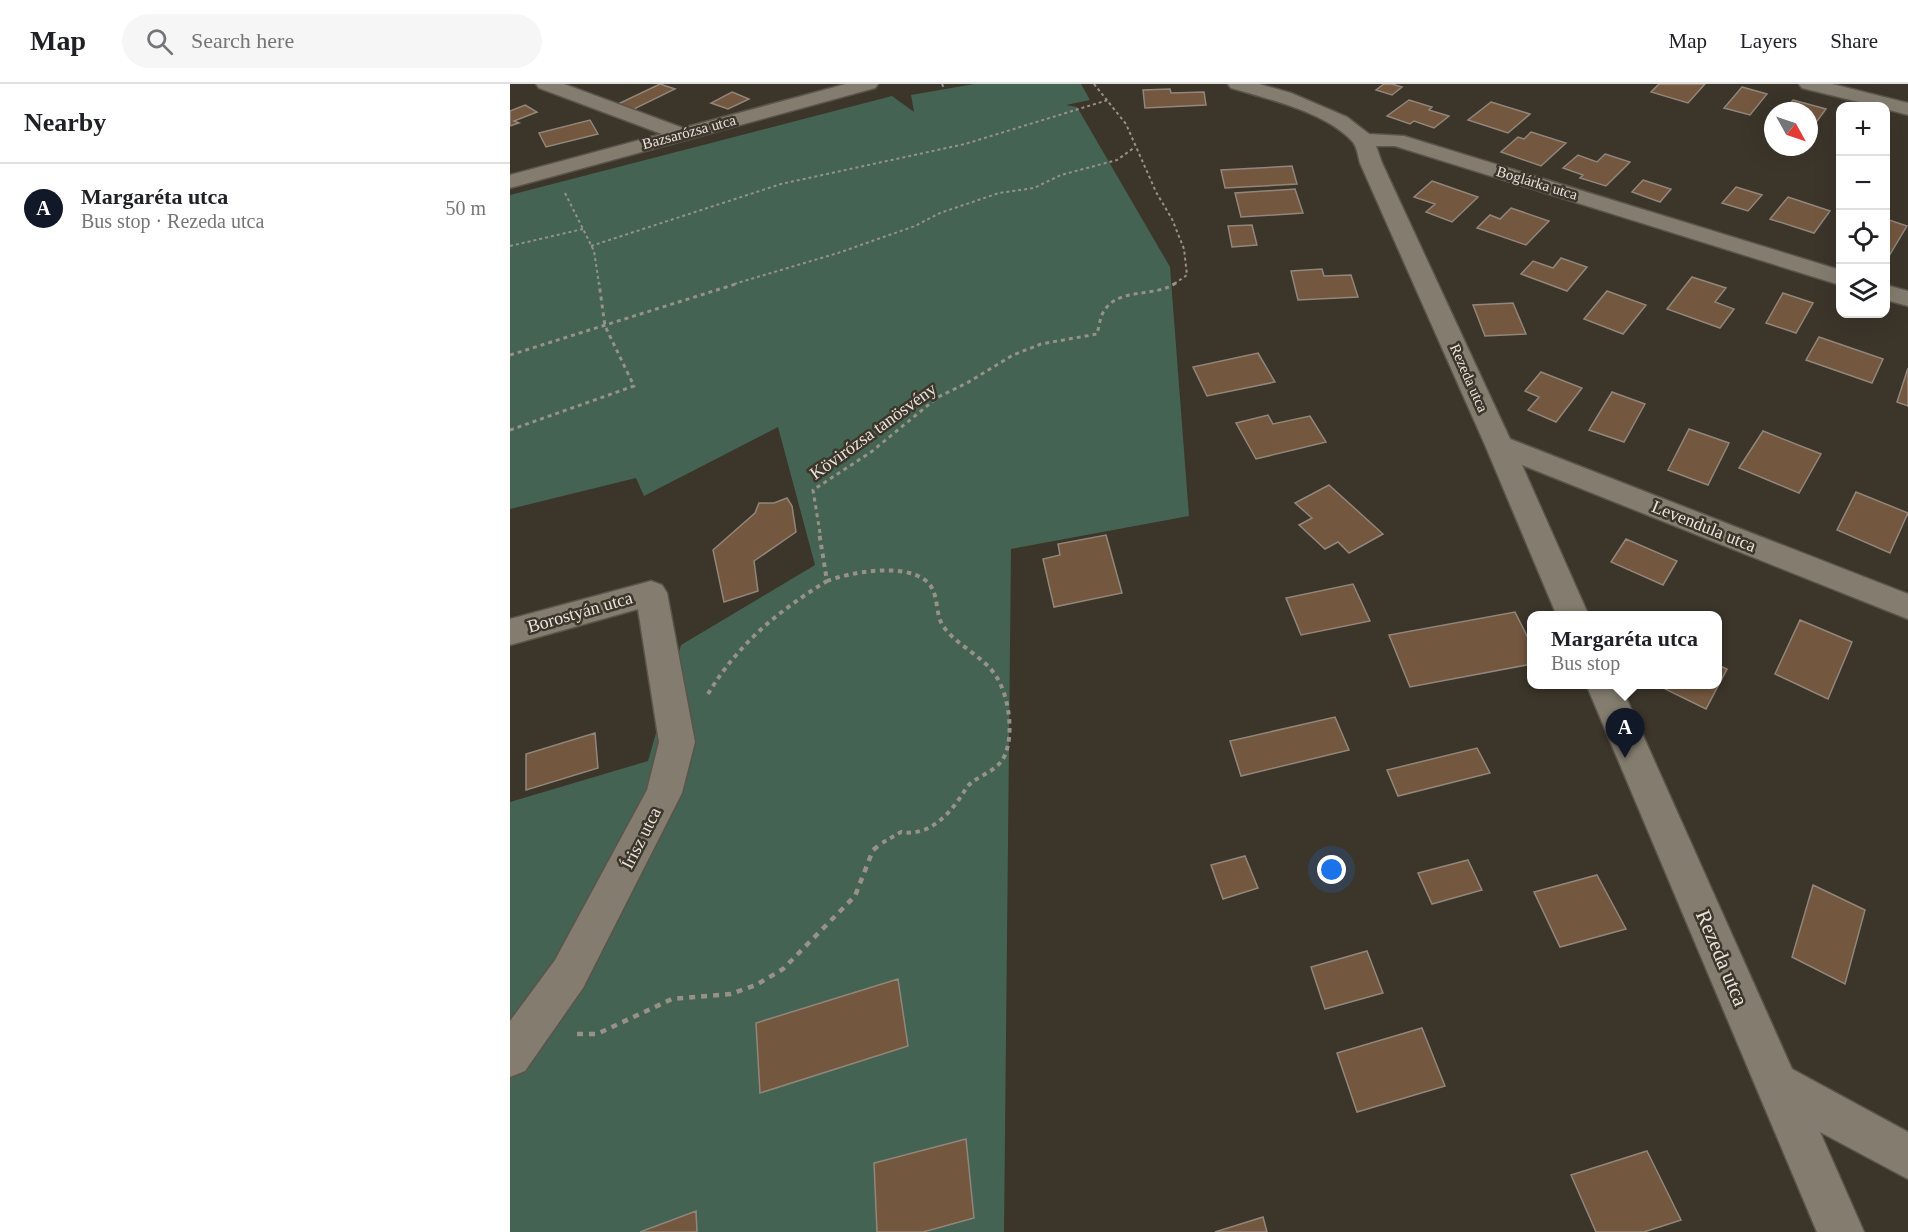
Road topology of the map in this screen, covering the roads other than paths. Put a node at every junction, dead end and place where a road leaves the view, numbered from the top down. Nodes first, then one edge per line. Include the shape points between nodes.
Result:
1 (546, 84) edge
2 (868, 84) edge
3 (1238, 84) edge
4 (1809, 84) edge
5 (1908, 109) edge
6 (680, 134) junction
7 (1364, 140) junction
8 (510, 182) edge
9 (1836, 277) edge
10 (1890, 293) edge
11 (1908, 299) edge
12 (1499, 445) junction
13 (651, 593) joint
14 (1908, 607) edge
15 (1572, 611) edge
16 (510, 632) edge
17 (1606, 689) edge
18 (518, 1045) edge
19 (1777, 1084) junction
20 (1908, 1157) edge
21 (1841, 1232) edge

1 - 6 street
2 - 6 street, Bazsarózsa utca
3 - 7 street via 1284,97 1340,121
4 - 5 street
6 - 8 street, Bazsarózsa utca
7 - 9 street, Boglárka utca via 1397,140
7 - 12 street, Rezeda utca
10 - 11 street
12 - 14 street, Levendula utca
12 - 15 street, Rezeda utca
13 - 16 street, Borostyán utca
13 - 18 street, Írisz utca via 677,742 664,793 569,974
17 - 19 street, Rezeda utca
19 - 20 street
19 - 21 street, Rezeda utca

